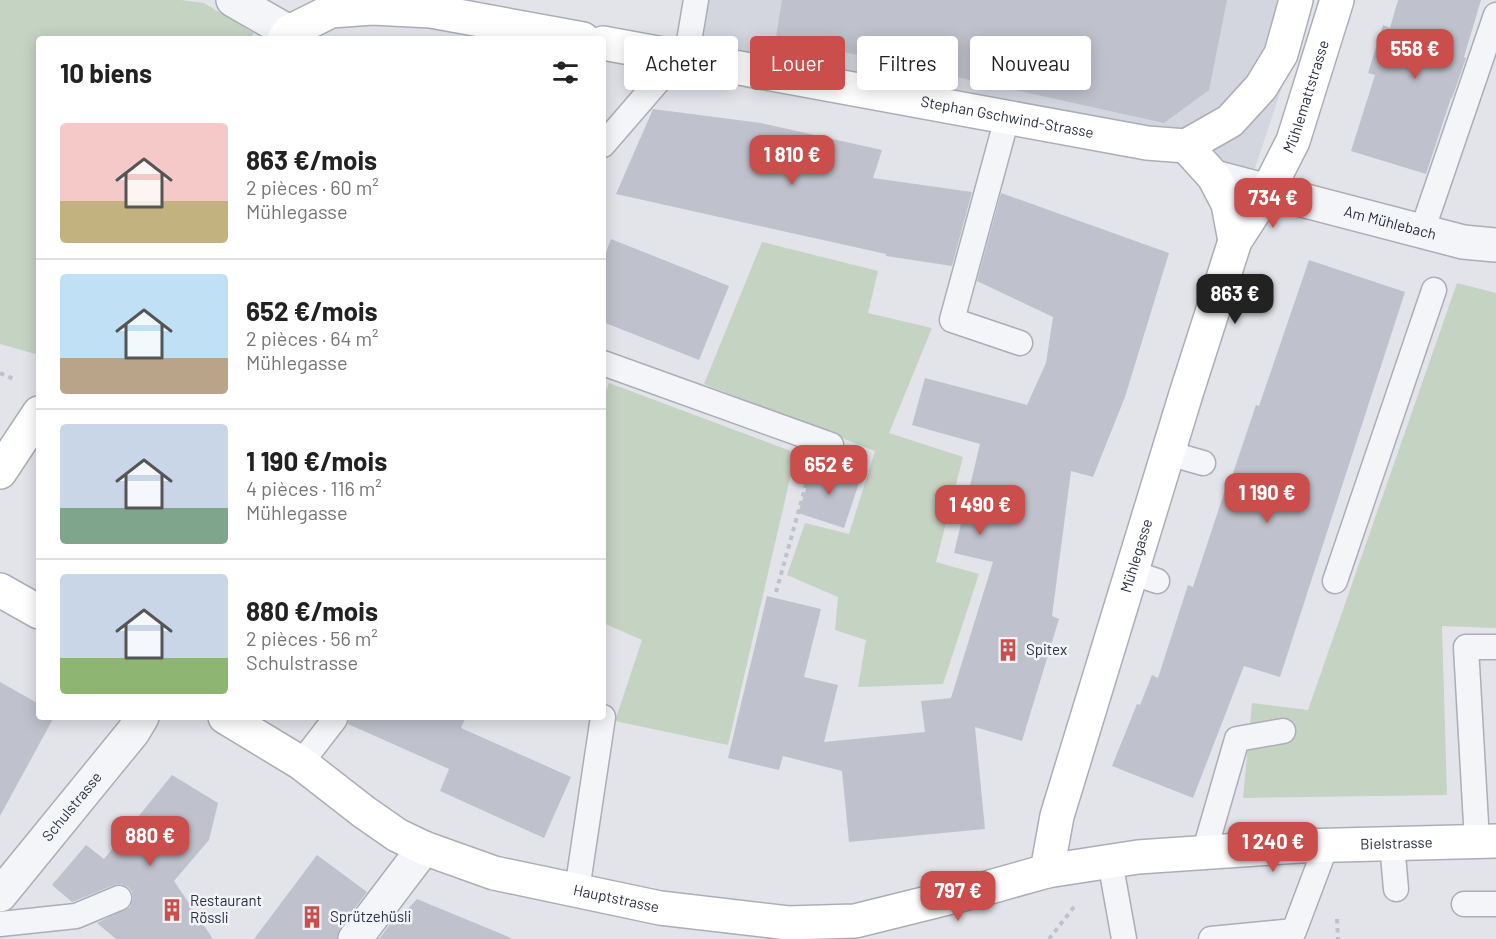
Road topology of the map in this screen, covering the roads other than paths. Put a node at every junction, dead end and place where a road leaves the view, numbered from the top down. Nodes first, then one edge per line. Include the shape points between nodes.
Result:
1 (233, 0) edge
2 (696, 0) edge
3 (1296, 0) edge
4 (1337, 0) edge
5 (1496, 15) edge
6 (287, 35) edge
7 (567, 36) edge
8 (687, 36) edge
9 (606, 44) edge
10 (624, 47) edge
11 (738, 68) edge
12 (653, 90) edge
13 (1006, 118) junction
14 (606, 142) edge
15 (1186, 146) junction
16 (1214, 177) junction
17 (1268, 190) junction
18 (1422, 231) junction
19 (1235, 241) junction
20 (1496, 245) edge
21 (1434, 290) dead end
22 (1020, 343) dead end
23 (606, 364) edge
24 (36, 418) edge
25 (825, 442) road end
26 (1168, 453) junction
27 (1203, 463) dead end
28 (0, 472) edge
29 (1335, 581) dead end
30 (0, 590) edge
31 (36, 610) edge
32 (1496, 647) edge
33 (140, 720) edge
34 (230, 720) edge
35 (334, 720) edge
36 (602, 720) edge
37 (1283, 731) dead end
38 (301, 763) junction
39 (1486, 841) edge
40 (1392, 844) junction
41 (1326, 846) junction
42 (424, 848) junction
43 (1204, 853) junction
44 (1110, 861) junction
45 (1047, 871) junction
46 (1396, 889) dead end
47 (576, 890) junction
48 (0, 895) edge
49 (119, 898) dead end
50 (1464, 904) dead end
51 (1496, 904) edge
52 (0, 924) edge
53 (854, 930) edge
54 (355, 939) edge
55 (1124, 939) edge
56 (1211, 939) edge

1 - 6 street
2 - 8 lane
3 - 15 main road via 1281,54 1261,87 1230,121
4 - 17 main road, Mühlemattstrasse via 1293,141
5 - 18 lane
6 - 7 main road via 331,10 372,9 430,11
9 - 10 main road, Stephan Gschwind-Strasse
11 - 13 main road, Stephan Gschwind-Strasse
12 - 14 lane
13 - 15 main road, Stephan Gschwind-Strasse via 1147,143
13 - 22 lane via 952,320
15 - 16 main road, Mühlegasse
16 - 17 street, Am Mühlebach
16 - 19 main road, Mühlegasse via 1228,204
17 - 18 street, Am Mühlebach
17 - 19 main road, Mühlegasse
18 - 20 street, Am Mühlebach via 1463,242
19 - 26 main road, Mühlegasse
21 - 29 lane
23 - 25 lane
24 - 28 main road
26 - 27 lane
26 - 45 main road, Mühlegasse via 1144,577 1057,816
30 - 31 main road
32 - 39 lane via 1466,647
33 - 48 street, Schulstrasse
34 - 38 main road, Hauptstrasse
35 - 38 lane
36 - 47 lane
37 - 43 lane via 1237,739
38 - 42 main road, Hauptstrasse via 397,835
39 - 40 main road, Bielstrasse
40 - 41 main road, Bielstrasse
40 - 46 lane
41 - 43 main road, Bielstrasse
41 - 56 lane via 1294,931
42 - 47 main road, Hauptstrasse via 494,873
42 - 54 street
43 - 44 main road, Bielstrasse
44 - 45 main road, Bielstrasse
44 - 55 lane
45 - 53 main road, Hauptstrasse
47 - 53 main road, Hauptstrasse via 660,908
49 - 52 lane via 76,916
50 - 51 lane

